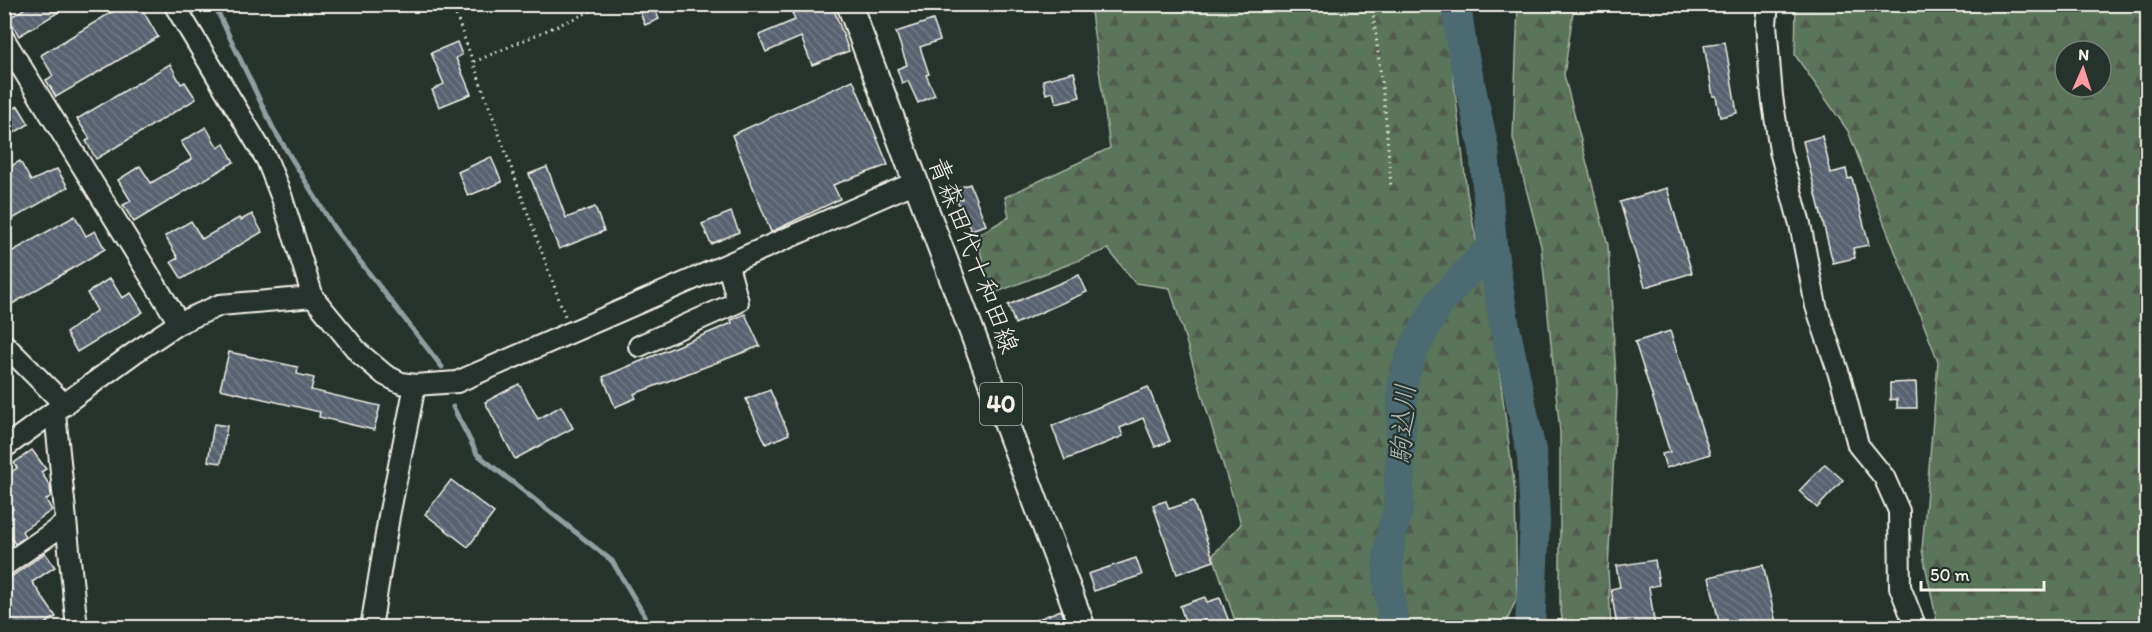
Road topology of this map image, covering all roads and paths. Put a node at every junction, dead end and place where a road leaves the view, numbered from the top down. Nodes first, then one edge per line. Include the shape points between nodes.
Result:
1 (174, 4) edge
2 (452, 4) edge
3 (607, 4) edge
4 (849, 4) edge
5 (1372, 4) edge
6 (1768, 4) edge
7 (4, 39) edge
8 (474, 62) junction
9 (916, 182) junction
10 (1391, 187) dead end
11 (728, 266) junction
12 (313, 297) junction
13 (179, 323) junction
14 (571, 334) junction
15 (4, 344) edge
16 (639, 346) dead end
17 (415, 385) junction
18 (60, 409) junction
19 (4, 448) edge
20 (66, 523) junction
21 (4, 566) edge
22 (77, 627) edge
23 (371, 627) edge
24 (1083, 627) edge
25 (1916, 627) edge

1 - 12 street via 267,159
2 - 8 path
3 - 8 path
4 - 9 main road, 青森田代十和田線 / 40
5 - 10 path
6 - 25 street via 1766,24 1780,151 1816,306 1858,445 1884,477 1899,511 1900,587
7 - 13 street
8 - 14 path
9 - 11 street
9 - 24 main road, 青森田代十和田線 / 40
11 - 14 street
11 - 16 street via 738,302
12 - 13 street via 220,305
12 - 17 street via 359,353 385,375
13 - 18 street
14 - 17 street via 457,382
15 - 18 street
17 - 23 street
18 - 19 street
18 - 20 street
20 - 21 street
20 - 22 street

